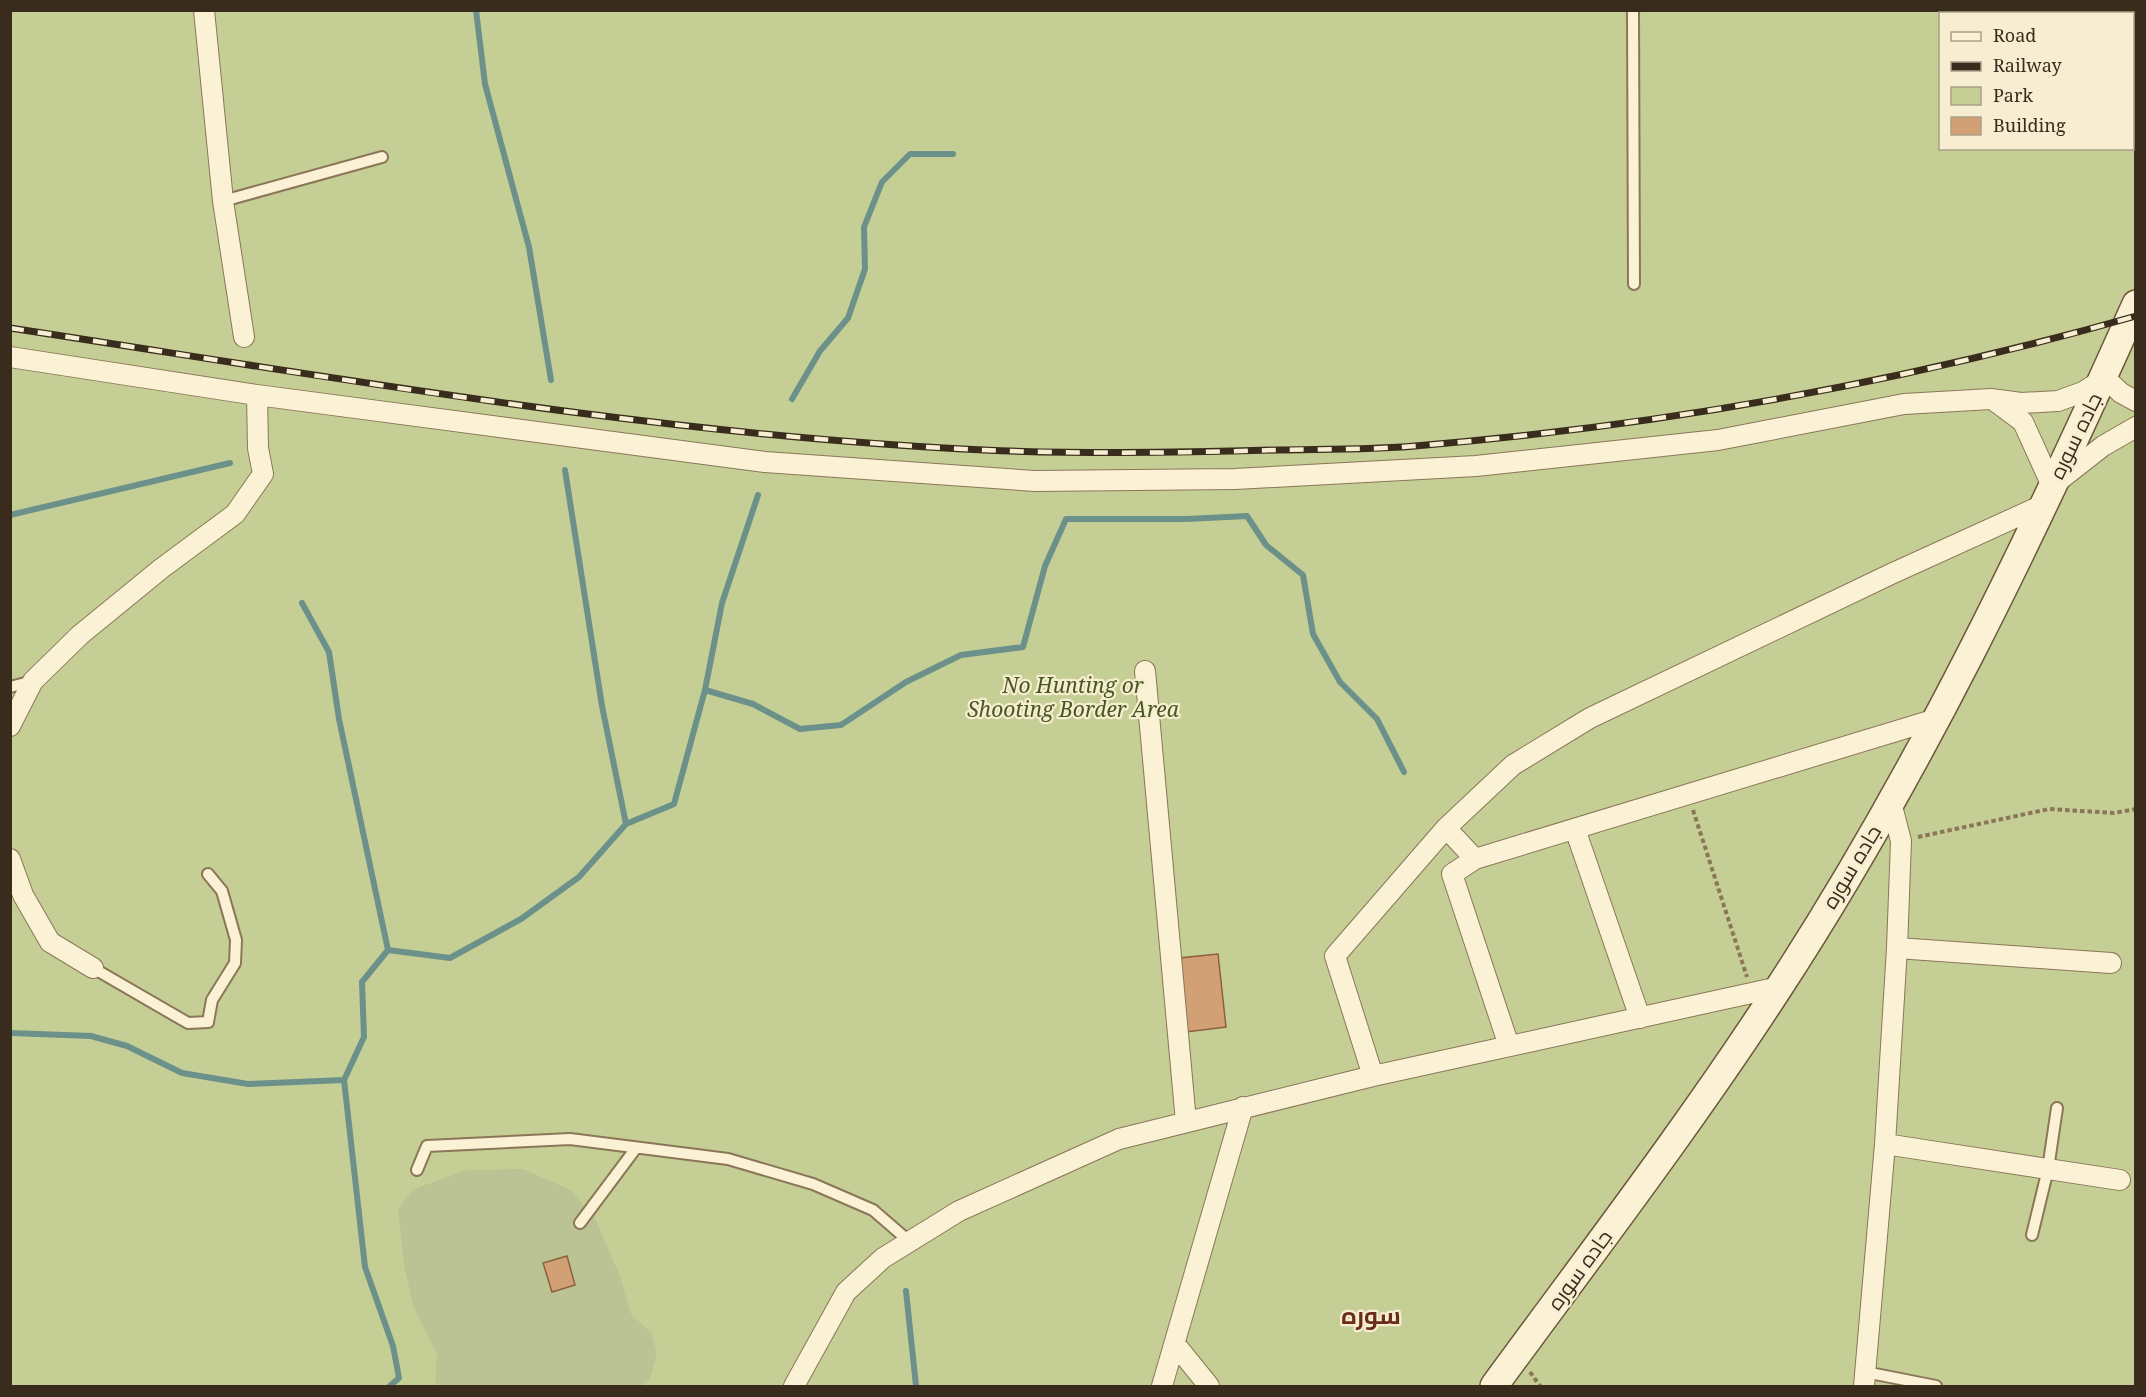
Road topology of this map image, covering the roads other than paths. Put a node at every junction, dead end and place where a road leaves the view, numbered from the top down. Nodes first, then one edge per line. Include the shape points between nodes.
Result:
1 (204, 10) edge
2 (1633, 10) edge
3 (382, 157) dead end
4 (223, 201) junction
5 (1634, 284) dead end
6 (2136, 304) edge
7 (244, 337) dead end
8 (10, 357) edge
9 (2104, 378) junction
10 (257, 395) junction
11 (1991, 399) junction
12 (2136, 401) edge
13 (2136, 428) edge
14 (2048, 495) junction
15 (1145, 670) dead end
16 (33, 681) junction
17 (10, 687) edge
18 (1936, 719) junction
19 (10, 726) edge
20 (1891, 802) junction
21 (1446, 828) junction
22 (1575, 829) junction
23 (10, 859) edge
24 (1475, 859) junction
25 (208, 874) dead end
26 (1897, 948) junction
27 (2111, 963) dead end
28 (93, 968) joint
29 (1779, 987) junction
30 (1640, 1018) junction
31 (1509, 1046) junction
32 (1373, 1076) junction
33 (1243, 1107) junction
34 (2057, 1108) dead end
35 (1186, 1122) junction
36 (1885, 1144) junction
37 (636, 1148) junction
38 (2048, 1169) junction
39 (417, 1170) dead end
40 (2120, 1180) dead end
41 (580, 1223) dead end
42 (2032, 1235) dead end
43 (910, 1242) junction
44 (1175, 1344) junction
45 (1864, 1379) edge
46 (794, 1386) edge
47 (1162, 1386) edge
48 (1209, 1386) edge
49 (1494, 1386) edge
50 (1936, 1386) edge

1 - 4 street
2 - 5 lane
3 - 4 lane
4 - 7 street
6 - 9 main road, جاده سوره
8 - 10 street
9 - 11 street via 2083,392 2058,401 2021,404
9 - 12 street
9 - 14 main road, جاده سوره
10 - 11 street via 765,462 1035,481 1235,479 1476,466 1718,440 1904,404
10 - 16 street via 258,448 263,474 235,514 98,620
11 - 14 street via 2023,422
13 - 14 street via 2103,446
14 - 18 main road, جاده سوره
14 - 21 street via 1590,718 1513,765
15 - 35 street
16 - 17 lane
16 - 19 street
18 - 20 main road, جاده سوره
18 - 22 street
20 - 26 street via 1900,842
20 - 29 main road, جاده سوره
21 - 24 street
21 - 32 street via 1335,956
22 - 24 street
22 - 30 street
23 - 28 street via 23,895 50,942
24 - 31 street via 1452,874
25 - 28 lane via 222,891 236,940 235,963 212,1000 208,1022 188,1023
26 - 27 street
26 - 36 street
29 - 30 street
29 - 49 main road, جاده سوره via 1685,1127
30 - 31 street
31 - 32 street
32 - 33 street
33 - 35 street
33 - 44 street
34 - 38 lane
35 - 43 street via 1119,1139 959,1211
36 - 38 street
36 - 45 street
37 - 39 lane via 570,1139 427,1146
37 - 41 lane
37 - 43 lane via 728,1159 813,1184 873,1210
38 - 40 street
38 - 42 lane
43 - 46 street via 883,1258 846,1292
44 - 47 street
44 - 48 street
45 - 50 lane

